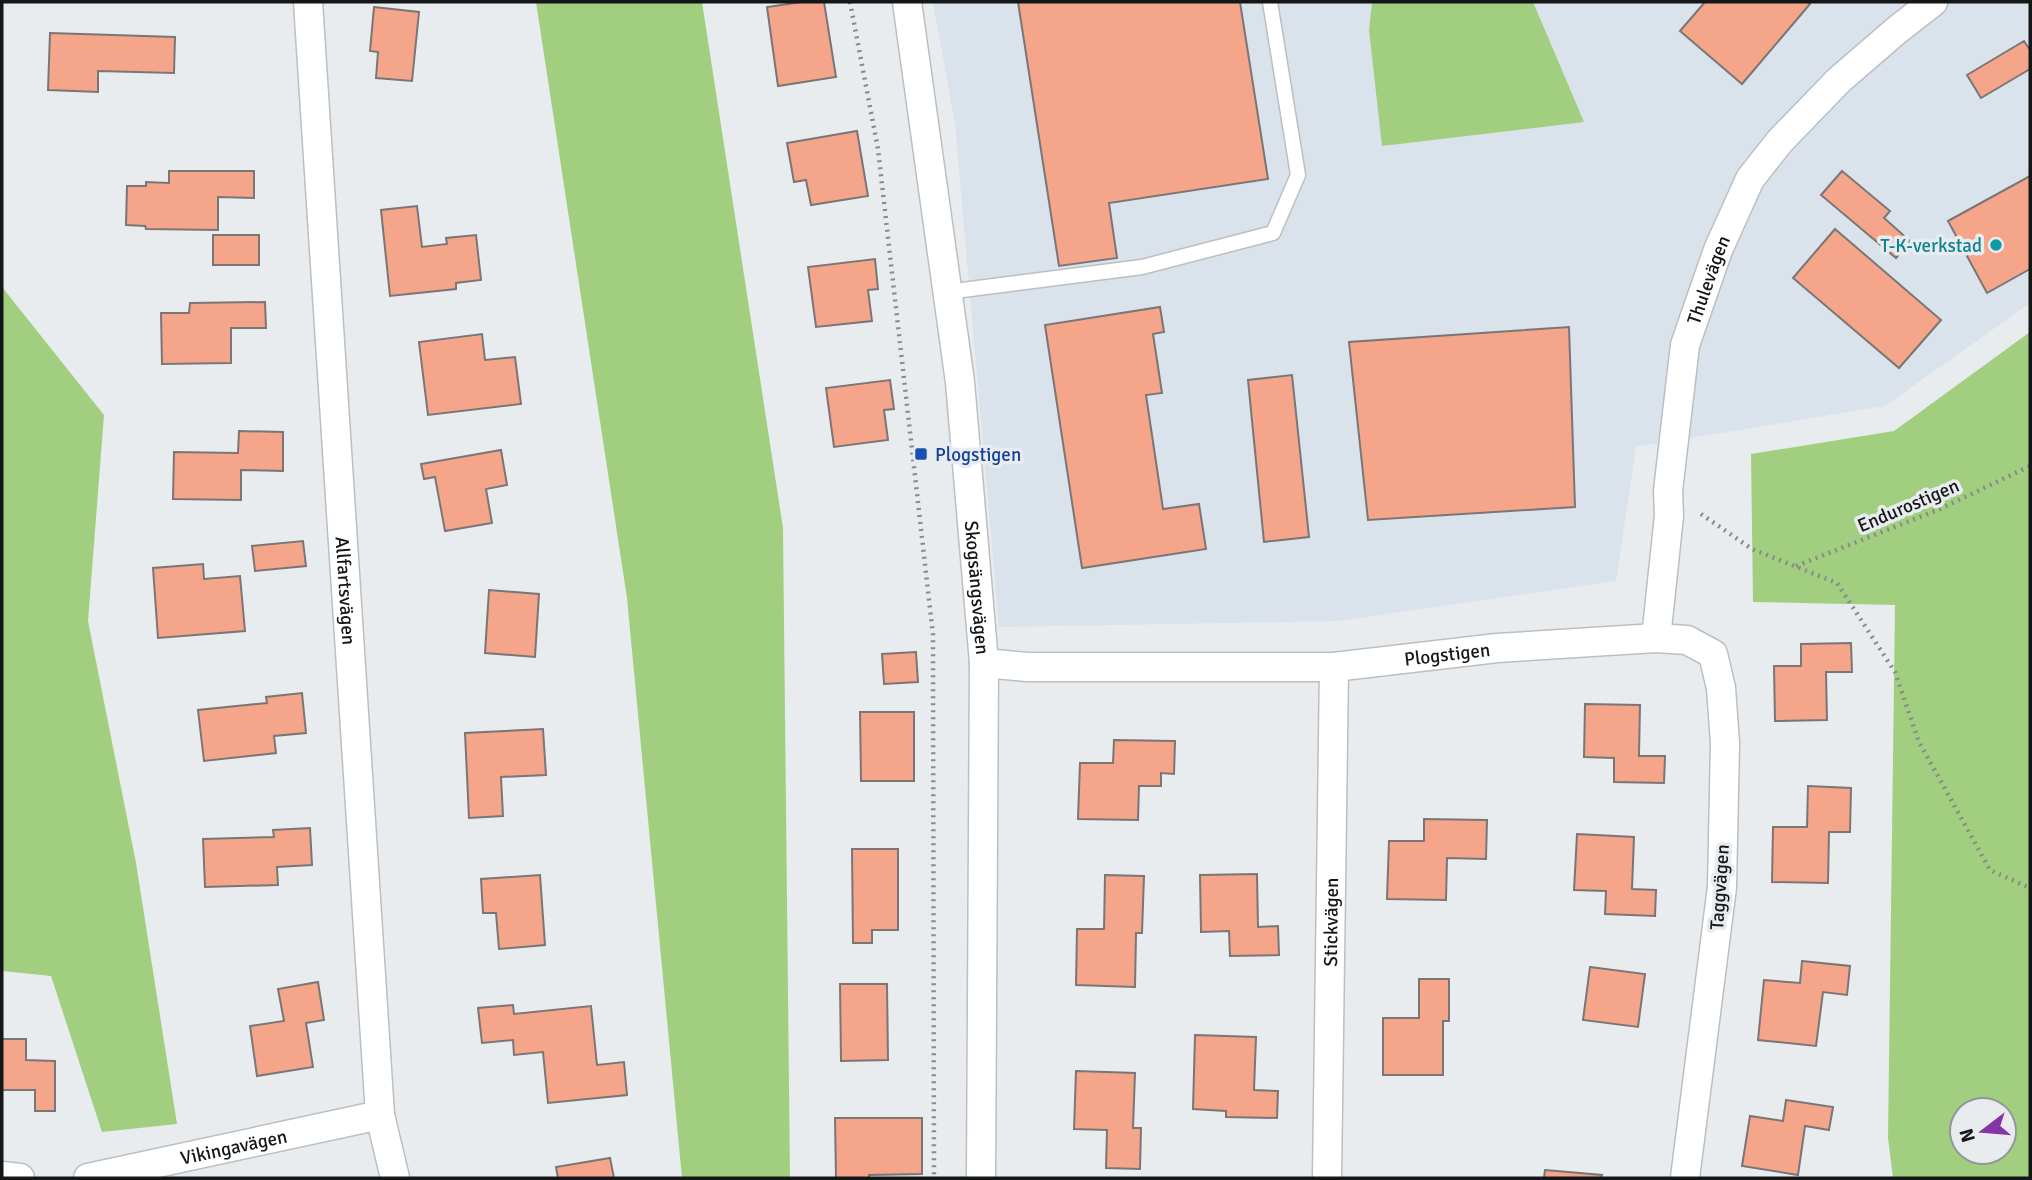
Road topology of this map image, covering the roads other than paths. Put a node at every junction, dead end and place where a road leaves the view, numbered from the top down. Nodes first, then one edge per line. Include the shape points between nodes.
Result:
1 (308, 2) edge
2 (907, 2) edge
3 (1270, 2) edge
4 (1933, 2) edge
5 (947, 292) junction
6 (1656, 638) junction
7 (984, 663) junction
8 (1334, 667) junction
9 (380, 1115) junction
10 (2, 1176) edge
11 (20, 1178) edge
12 (88, 1178) edge
13 (395, 1178) edge
14 (981, 1178) edge
15 (1327, 1178) edge
16 (1685, 1178) edge

1 - 9 street, Allfartsvägen
2 - 5 street, Skogsängsvägen
3 - 5 lane via 1298,175 1273,233 1142,267
4 - 6 street, Thulevägen via 1839,80 1780,141 1750,179 1718,250 1685,345
5 - 7 street, Skogsängsvägen via 960,382
6 - 8 street, Plogstigen
6 - 16 street, Taggvägen via 1687,640 1713,654 1725,743 1722,887
7 - 8 street, Plogstigen via 1027,667
7 - 14 street, Skogsängsvägen
8 - 15 street, Stickvägen
9 - 12 street, Vikingavägen
9 - 13 street, Allfartsvägen
10 - 11 street

